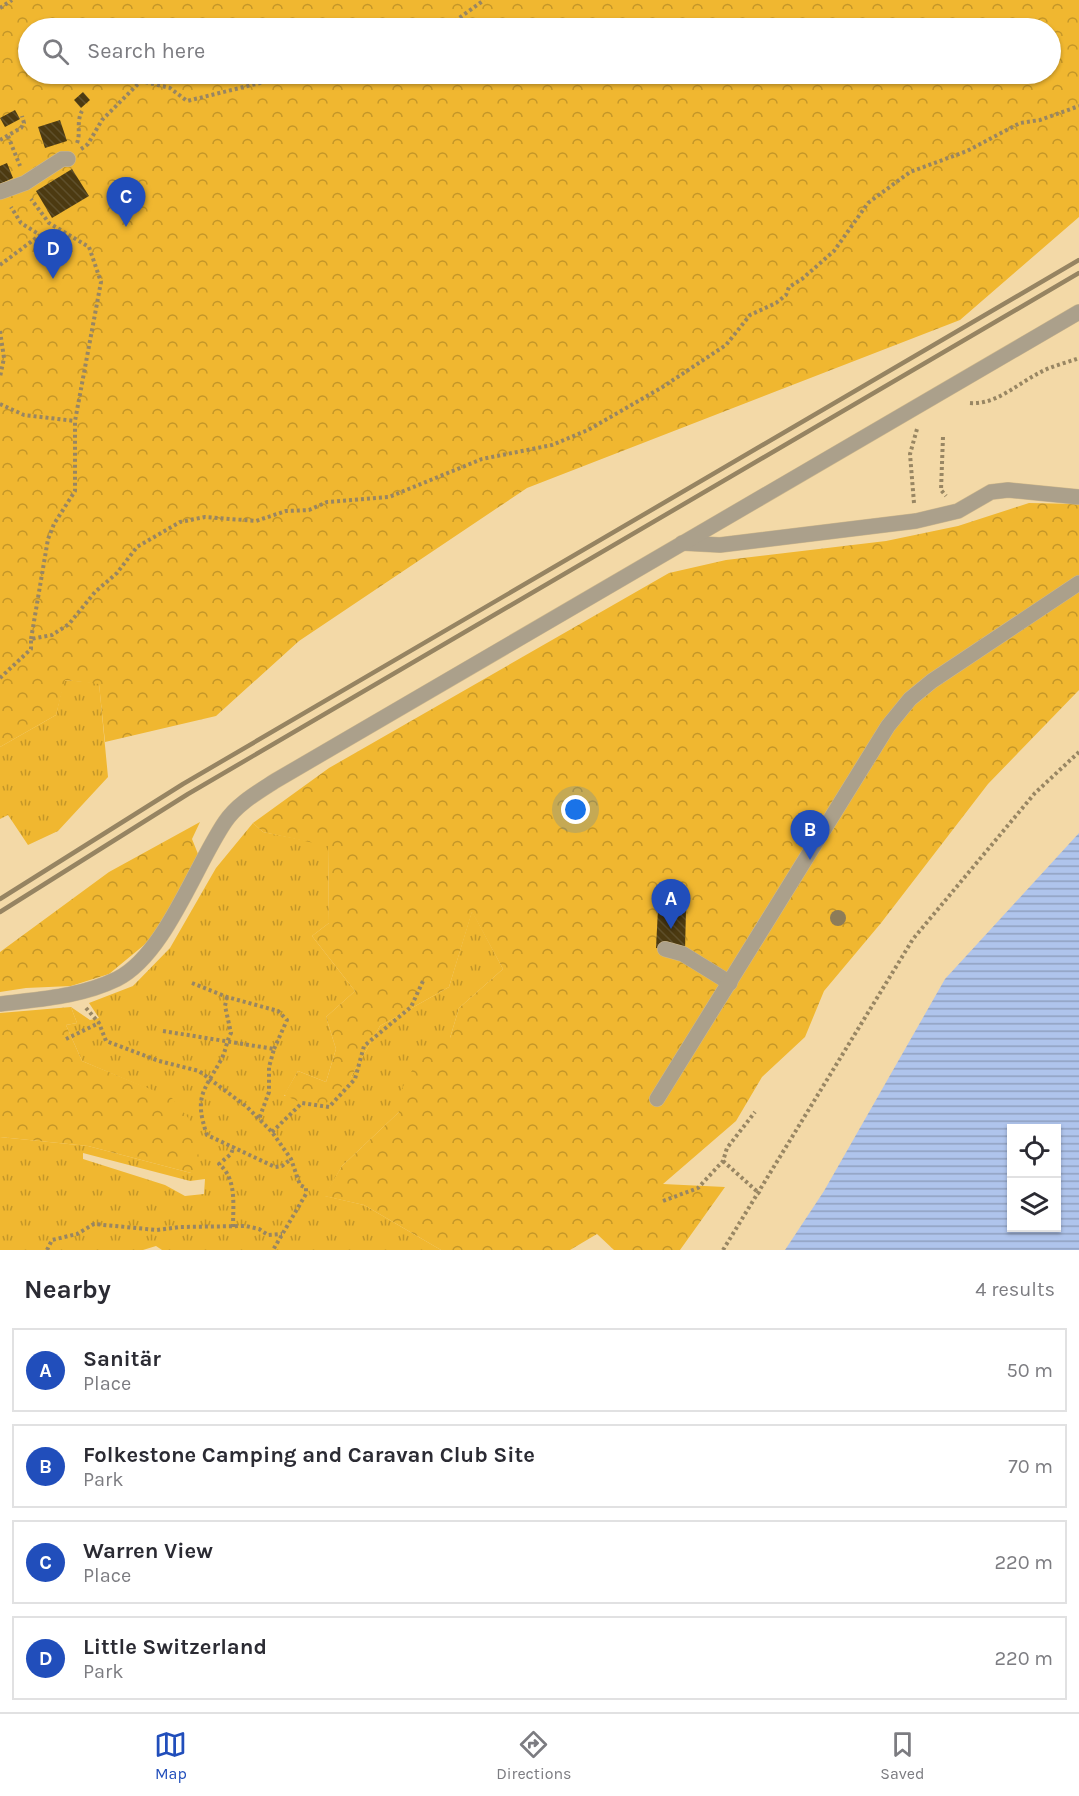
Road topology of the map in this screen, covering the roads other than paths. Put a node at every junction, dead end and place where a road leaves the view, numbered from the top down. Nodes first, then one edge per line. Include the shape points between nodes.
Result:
1 (65, 159) road end
2 (0, 192) edge
3 (1079, 312) edge
4 (1079, 497) edge
5 (682, 543) junction
6 (1079, 583) edge
7 (665, 949) dead end
8 (730, 983) junction
9 (0, 1004) edge
10 (657, 1099) dead end

1 - 2 street via 25,183
3 - 5 street
4 - 5 street via 1008,490 991,492 958,511 916,521 720,545
5 - 9 street via 248,799 226,820 160,937 141,961 119,978 75,993
6 - 8 street via 910,699 888,726
7 - 8 street via 683,954
8 - 10 street

